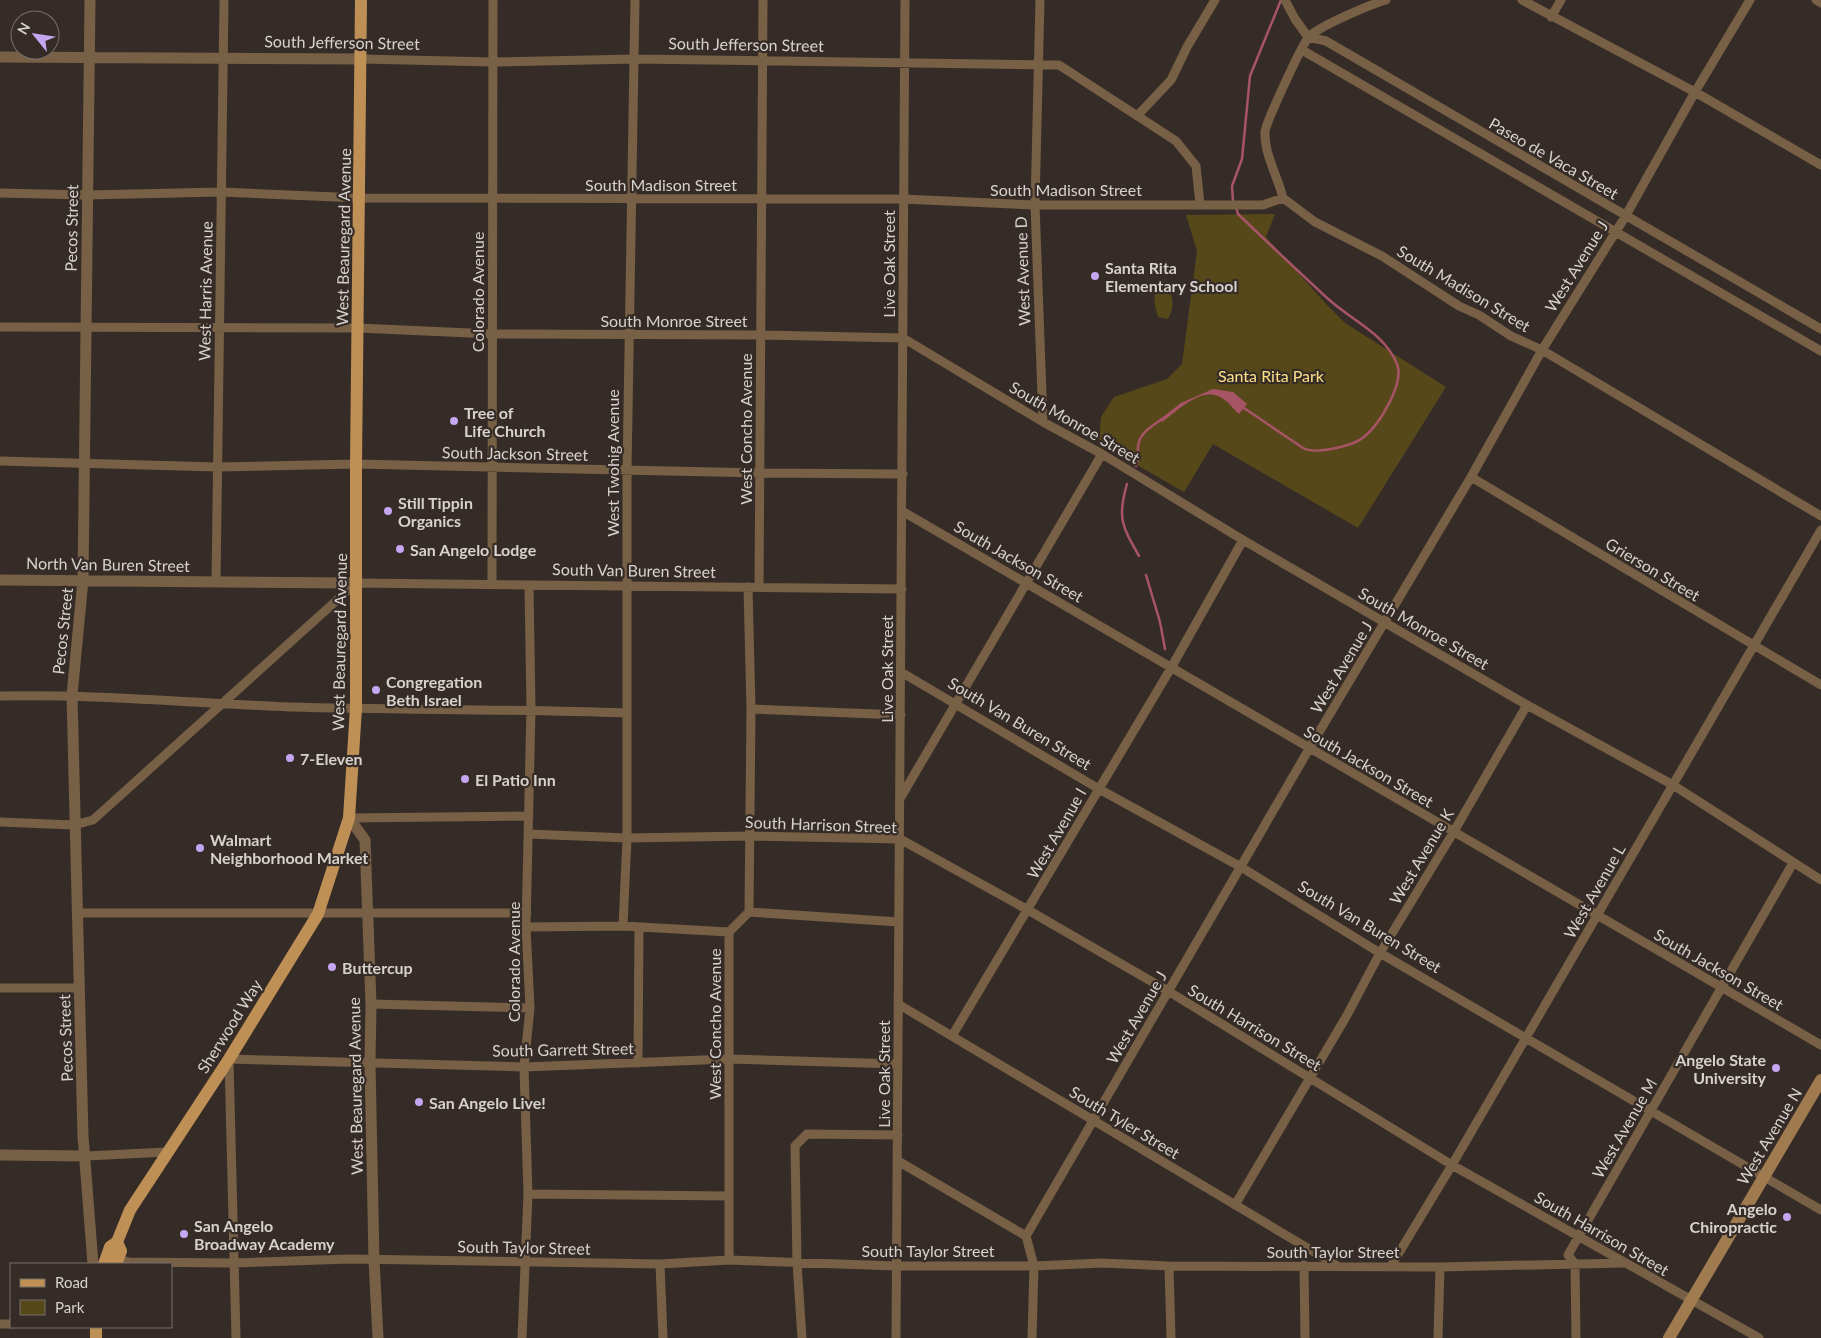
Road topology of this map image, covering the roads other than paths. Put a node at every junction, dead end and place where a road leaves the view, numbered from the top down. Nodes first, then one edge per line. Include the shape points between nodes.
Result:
1 (90, 0) edge
2 (224, 0) edge
3 (361, 0) edge
4 (493, 0) edge
5 (635, 0) edge
6 (763, 0) edge
7 (905, 0) edge
8 (1040, 0) edge
9 (1215, 0) edge
10 (1386, 0) edge
11 (1522, 0) edge
12 (1561, 0) edge
13 (1750, 0) edge
14 (1816, 0) edge
15 (1821, 3) edge
16 (1288, 4) edge
17 (1551, 17) junction
18 (1308, 37) junction
19 (1302, 50) junction
20 (89, 56) junction
21 (223, 56) junction
22 (0, 57) edge
23 (362, 59) junction
24 (635, 59) junction
25 (763, 61) junction
26 (493, 62) junction
27 (905, 62) junction
28 (1040, 66) junction
29 (1695, 92) junction
30 (1138, 115) junction
31 (1821, 165) edge
32 (222, 192) junction
33 (0, 193) edge
34 (88, 195) junction
35 (359, 198) junction
36 (493, 198) junction
37 (1283, 198) junction
38 (632, 199) junction
39 (762, 199) junction
40 (902, 199) junction
41 (1200, 204) junction
42 (1035, 205) junction
43 (1625, 217) junction
44 (1616, 232) junction
45 (0, 327) edge
46 (86, 327) junction
47 (220, 328) junction
48 (358, 328) junction
49 (1821, 329) edge
50 (492, 334) junction
51 (628, 335) junction
52 (761, 335) junction
53 (904, 338) junction
54 (1542, 350) junction
55 (1821, 351) edge
56 (1042, 422) junction
57 (1102, 454) junction
58 (0, 461) edge
59 (84, 462) junction
60 (356, 464) junction
61 (218, 467) junction
62 (492, 468) junction
63 (627, 470) junction
64 (760, 473) junction
65 (902, 474) junction
66 (1471, 477) junction
67 (902, 510) junction
68 (1821, 516) edge
69 (1821, 530) edge
70 (1243, 540) junction
71 (0, 580) edge
72 (83, 580) junction
73 (216, 582) junction
74 (356, 583) junction
75 (1026, 583) junction
76 (492, 584) junction
77 (529, 585) junction
78 (626, 586) junction
79 (748, 587) junction
80 (759, 588) junction
81 (902, 589) junction
82 (1385, 622) junction
83 (1754, 646) junction
84 (1171, 668) junction
85 (901, 672) junction
86 (1821, 685) edge
87 (72, 695) junction
88 (0, 696) edge
89 (223, 704) junction
90 (956, 704) junction
91 (1528, 705) junction
92 (356, 708) junction
93 (531, 709) junction
94 (751, 709) junction
95 (626, 713) junction
96 (901, 715) junction
97 (1309, 749) junction
98 (1673, 785) junction
99 (1099, 789) junction
100 (900, 798) junction
101 (529, 816) junction
102 (349, 818) junction
103 (0, 822) edge
104 (74, 824) junction
105 (1453, 833) junction
106 (528, 834) junction
107 (750, 836) junction
108 (627, 838) junction
109 (900, 839) junction
110 (1793, 863) junction
111 (1241, 867) junction
112 (1821, 880) edge
113 (1028, 910) junction
114 (750, 912) junction
115 (78, 913) junction
116 (318, 914) junction
117 (366, 914) junction
118 (527, 914) junction
119 (1596, 917) junction
120 (899, 922) junction
121 (624, 926) junction
122 (639, 927) junction
123 (526, 928) junction
124 (729, 932) junction
125 (1380, 953) junction
126 (0, 988) edge
127 (79, 988) junction
128 (1723, 988) junction
129 (1168, 991) junction
130 (371, 1004) junction
131 (898, 1004) junction
132 (530, 1008) junction
133 (952, 1036) junction
134 (1525, 1038) junction
135 (1821, 1045) edge
136 (229, 1059) junction
137 (729, 1059) junction
138 (638, 1062) junction
139 (370, 1064) junction
140 (898, 1064) junction
141 (524, 1067) junction
142 (1311, 1078) junction
143 (1821, 1080) edge
144 (1650, 1112) junction
145 (1094, 1122) junction
146 (898, 1135) junction
147 (167, 1152) junction
148 (0, 1155) edge
149 (86, 1156) junction
150 (898, 1161) junction
151 (1452, 1165) junction
152 (1763, 1178) junction
153 (528, 1194) junction
154 (729, 1196) junction
155 (1235, 1205) junction
156 (1821, 1210) edge
157 (1026, 1236) junction
158 (1578, 1236) junction
159 (117, 1242) junction
160 (374, 1260) junction
161 (730, 1260) junction
162 (524, 1261) junction
163 (117, 1262) edge
164 (93, 1263) edge
165 (104, 1263) edge
166 (233, 1263) junction
167 (797, 1263) junction
168 (1623, 1263) junction
169 (660, 1264) junction
170 (1575, 1264) junction
171 (1304, 1265) junction
172 (1336, 1265) junction
173 (896, 1266) junction
174 (1034, 1266) junction
175 (1169, 1266) junction
176 (1390, 1266) junction
177 (1440, 1267) junction
178 (1691, 1300) junction
179 (236, 1338) edge
180 (378, 1338) edge
181 (522, 1338) edge
182 (663, 1338) edge
183 (802, 1338) edge
184 (896, 1338) edge
185 (1032, 1338) edge
186 (1171, 1338) edge
187 (1305, 1338) edge
188 (1438, 1338) edge
189 (1576, 1338) edge
190 (1669, 1338) edge
191 (1759, 1338) edge

1 - 20 street, Pecos Street
2 - 21 street, West Harris Avenue
3 - 23 main road, West Beauregard Avenue
4 - 26 street, Colorado Avenue
5 - 24 street, West Twohig Avenue
6 - 25 street, West Concho Avenue
7 - 27 street, Live Oak Street
8 - 28 street, West Avenue D
9 - 30 street via 1171,80
10 - 18 street via 1366,5
11 - 17 street
12 - 17 street
13 - 29 street, West Avenue J
14 - 15 street
16 - 18 street
17 - 29 street
18 - 19 street
18 - 43 street, Paseo de Vaca Street via 1326,41
19 - 37 street via 1265,132
19 - 44 street, Paseo de Vaca Street
20 - 21 street, South Jefferson Street
20 - 22 street, South Jefferson Street
20 - 34 street, Pecos Street
21 - 23 street, South Jefferson Street
21 - 32 street, West Harris Avenue
23 - 26 street, South Jefferson Street
23 - 35 main road, West Beauregard Avenue
24 - 25 street, South Jefferson Street
24 - 26 street, South Jefferson Street
24 - 38 street, West Twohig Avenue
25 - 27 street, South Jefferson Street
25 - 39 street, West Concho Avenue
26 - 36 street, Colorado Avenue
27 - 28 street, South Jefferson Street
27 - 40 street, Live Oak Street
28 - 30 street, South Jefferson Street via 1059,65
28 - 42 street, West Avenue D
29 - 31 street
29 - 43 street, West Avenue J
30 - 41 street, South Jefferson Street via 1176,141 1196,166
32 - 34 street, South Madison Street
32 - 35 street, South Madison Street
32 - 47 street, West Harris Avenue
33 - 34 street, South Madison Street
34 - 46 street, Pecos Street
35 - 36 street, South Madison Street
35 - 48 main road, West Beauregard Avenue
36 - 38 street, South Madison Street
36 - 50 street, Colorado Avenue
37 - 41 street, South Madison Street via 1263,205
37 - 54 street, South Madison Street via 1315,222 1382,256 1459,306
38 - 39 street, South Madison Street
38 - 51 street, West Twohig Avenue
39 - 40 street, South Madison Street
39 - 52 street, West Concho Avenue
40 - 42 street, South Madison Street
40 - 53 street, Live Oak Street
41 - 42 street, South Madison Street
42 - 56 street, West Avenue D
43 - 44 street, West Avenue J
43 - 49 street, Paseo de Vaca Street
44 - 54 street, West Avenue J
44 - 55 street, Paseo de Vaca Street
45 - 46 street, South Monroe Street
46 - 47 street, South Monroe Street
46 - 59 street, Pecos Street
47 - 48 street, South Monroe Street
47 - 61 street, West Harris Avenue
48 - 50 street, South Monroe Street
48 - 60 main road, West Beauregard Avenue
50 - 51 street, South Monroe Street
50 - 62 street, Colorado Avenue
51 - 52 street, South Monroe Street
51 - 63 street, West Twohig Avenue
52 - 53 street, South Monroe Street
52 - 64 street, West Concho Avenue
53 - 56 street, South Monroe Street
53 - 65 street, Live Oak Street
54 - 66 street, West Avenue J
54 - 68 street, South Madison Street
56 - 57 street, South Monroe Street
57 - 70 street, South Monroe Street
57 - 75 street
58 - 59 street, South Jackson Street
59 - 61 street, South Jackson Street
59 - 72 street, Pecos Street
60 - 61 street, South Jackson Street
60 - 62 street, South Jackson Street
60 - 74 main road, West Beauregard Avenue
61 - 73 street, West Harris Avenue
62 - 63 street, South Jackson Street
62 - 76 street, Colorado Avenue
63 - 64 street, South Jackson Street
63 - 78 street, West Twohig Avenue
64 - 65 street, South Jackson Street
64 - 80 street, West Concho Avenue
65 - 67 street, Live Oak Street
66 - 82 street, West Avenue J
66 - 83 street, Grierson Street
67 - 75 street, South Jackson Street
67 - 81 street, Live Oak Street
69 - 83 street, West Avenue L
70 - 82 street, South Monroe Street
70 - 84 street, West Avenue I
71 - 72 street, North Van Buren Street
72 - 73 street, North Van Buren Street
72 - 87 street, Pecos Street
73 - 74 street, South Van Buren Street
74 - 76 street, South Van Buren Street
74 - 89 street
74 - 92 main road, West Beauregard Avenue
75 - 84 street, South Jackson Street
75 - 90 street
76 - 77 street, South Van Buren Street
77 - 78 street, South Van Buren Street
77 - 93 street, Colorado Avenue
78 - 79 street, South Van Buren Street
78 - 95 street, West Twohig Avenue
79 - 80 street, South Van Buren Street
79 - 94 street
80 - 81 street, South Van Buren Street
81 - 85 street, Live Oak Street
82 - 91 street, South Monroe Street
82 - 97 street, West Avenue J
83 - 86 street, Grierson Street
83 - 98 street, West Avenue L
84 - 97 street, South Jackson Street
84 - 99 street, West Avenue I
85 - 90 street, South Van Buren Street
85 - 96 street, Live Oak Street
87 - 88 street
87 - 89 street
87 - 104 street, Pecos Street
89 - 92 street
89 - 104 street via 93,820
90 - 99 street, South Van Buren Street
90 - 100 street
91 - 98 street, South Monroe Street
91 - 105 street, West Avenue K
92 - 93 street
92 - 102 main road, West Beauregard Avenue
93 - 95 street
93 - 101 street, Colorado Avenue
94 - 96 street
94 - 107 street
95 - 108 street, West Twohig Avenue
96 - 100 street, Live Oak Street
97 - 105 street, South Jackson Street
97 - 111 street, West Avenue J
98 - 110 street, South Monroe Street
98 - 119 street, West Avenue L
99 - 111 street, South Van Buren Street
99 - 113 street, West Avenue I
100 - 109 street, Live Oak Street
101 - 102 street
101 - 106 street, Colorado Avenue
102 - 116 main road, Sherwood Way
102 - 117 street, West Beauregard Avenue via 365,840
103 - 104 street
104 - 115 street, Pecos Street
105 - 119 street, South Jackson Street
105 - 125 street, West Avenue K
106 - 108 street, South Harrison Street
106 - 118 street, Colorado Avenue
107 - 108 street, South Harrison Street
107 - 109 street, South Harrison Street
107 - 114 street
108 - 121 street, West Twohig Avenue
109 - 113 street, South Harrison Street
109 - 120 street, Live Oak Street
110 - 112 street, South Monroe Street
110 - 128 street, West Avenue M
111 - 125 street, South Van Buren Street
111 - 129 street, West Avenue J
113 - 129 street, South Harrison Street
113 - 133 street, West Avenue I
114 - 120 street
114 - 124 street, West Concho Avenue
115 - 116 street
115 - 127 street, Pecos Street
116 - 117 street
116 - 136 main road, Sherwood Way
117 - 118 street
117 - 130 street, West Beauregard Avenue
118 - 123 street, Colorado Avenue
119 - 128 street, South Jackson Street
119 - 134 street, West Avenue L
120 - 131 street, Live Oak Street
121 - 122 street
121 - 123 street
122 - 124 street
122 - 138 street
123 - 132 street, Colorado Avenue
124 - 137 street, West Concho Avenue
125 - 134 street, South Van Buren Street
125 - 142 street, West Avenue K
126 - 127 street
127 - 149 street, Pecos Street
128 - 135 street, South Jackson Street
128 - 144 street, West Avenue M
129 - 142 street, South Harrison Street
129 - 145 street, West Avenue J
130 - 132 street
130 - 139 street, West Beauregard Avenue
131 - 133 street, South Tyler Street
131 - 140 street, Live Oak Street
132 - 141 street, Colorado Avenue
133 - 145 street, South Tyler Street
134 - 144 street, South Van Buren Street
134 - 151 street, West Avenue L
136 - 139 street, South Garrett Street
136 - 147 main road, Sherwood Way
136 - 166 street
137 - 138 street, South Garrett Street
137 - 140 street, South Garrett Street
137 - 154 street, West Concho Avenue
138 - 141 street, South Garrett Street
139 - 141 street, South Garrett Street
139 - 160 street, West Beauregard Avenue
140 - 146 street, Live Oak Street
141 - 153 street, Colorado Avenue
142 - 151 street, South Harrison Street
142 - 155 street, West Avenue K
143 - 152 main road, West Avenue N
144 - 152 street, South Van Buren Street
144 - 158 street, West Avenue M
145 - 155 street, South Tyler Street
145 - 157 street, West Avenue J
146 - 150 street, Live Oak Street
146 - 167 street via 807,1134 795,1146
147 - 149 street
147 - 159 main road, Sherwood Way via 130,1210
148 - 149 street
149 - 164 street, Pecos Street
150 - 157 street
150 - 173 street, Live Oak Street
151 - 158 street, South Harrison Street
151 - 176 street, West Avenue L
152 - 156 street, South Van Buren Street
152 - 178 main road, West Avenue N
153 - 154 street
153 - 162 street, Colorado Avenue
154 - 161 street, West Concho Avenue
155 - 172 street, South Tyler Street
157 - 174 street
158 - 168 street, South Harrison Street
158 - 170 street, West Avenue M via 1568,1255
159 - 163 main road, Sherwood Way via 121,1251
159 - 165 main road, Sherwood Way via 110,1247
160 - 162 street, South Taylor Street
160 - 166 street, South Taylor Street
160 - 180 street, West Beauregard Avenue
161 - 167 street, South Taylor Street
161 - 169 street, South Taylor Street
162 - 169 street, South Taylor Street
162 - 181 street, Colorado Avenue
163 - 166 street, South Taylor Street
166 - 179 street
167 - 173 street, South Taylor Street
167 - 183 street
168 - 170 street, South Taylor Street
168 - 178 street, South Harrison Street
169 - 182 street
170 - 177 street, South Taylor Street
170 - 189 street, West Avenue M
171 - 172 street, South Taylor Street
171 - 175 street, South Taylor Street
171 - 187 street
172 - 176 street, South Taylor Street
173 - 174 street, South Taylor Street
173 - 184 street, Live Oak Street
174 - 175 street, South Taylor Street via 1102,1263
174 - 185 street
175 - 186 street
176 - 177 street, South Taylor Street
177 - 188 street
178 - 190 main road, West Avenue N
178 - 191 street, South Harrison Street

